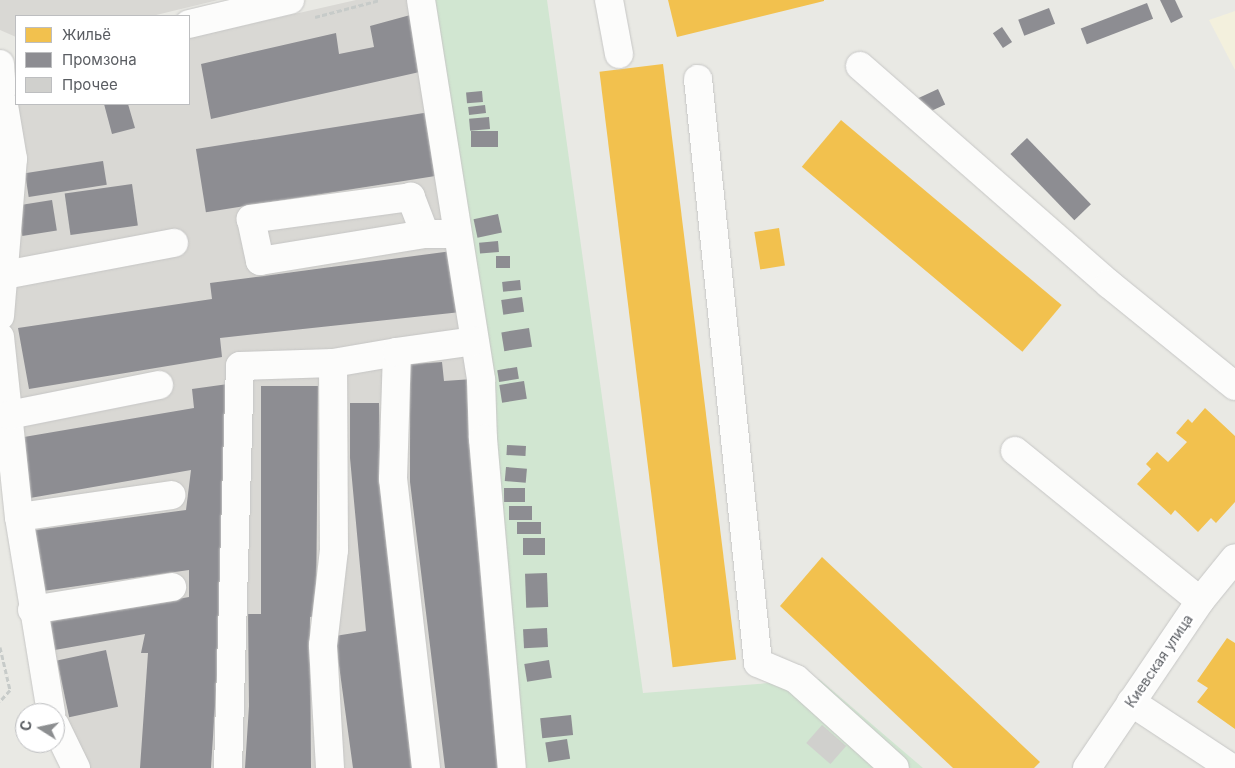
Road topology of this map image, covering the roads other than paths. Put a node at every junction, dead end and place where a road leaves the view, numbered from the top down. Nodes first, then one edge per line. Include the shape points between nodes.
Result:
1 (290, 0) edge
2 (420, 0) edge
3 (609, 0) edge
4 (190, 24) edge
5 (619, 54) dead end
6 (0, 60) edge
7 (15, 60) edge
8 (860, 66) dead end
9 (698, 78) dead end
10 (2, 86) edge
11 (425, 234) junction
12 (457, 234) junction
13 (174, 243) dead end
14 (4, 275) junction
15 (0, 316) edge
16 (0, 337) edge
17 (474, 341) junction
18 (397, 352) junction
19 (333, 363) junction
20 (159, 385) dead end
21 (1235, 386) edge
22 (9, 415) junction
23 (1015, 451) dead end
24 (171, 495) dead end
25 (19, 517) junction
26 (1235, 558) edge
27 (172, 587) dead end
28 (1200, 601) junction
29 (32, 610) junction
30 (1131, 702) junction
31 (49, 703) edge
32 (65, 745) edge
33 (76, 768) edge
34 (228, 768) edge
35 (330, 768) edge
36 (426, 768) edge
37 (512, 768) edge
38 (894, 768) edge
39 (1087, 768) edge
40 (1231, 768) edge

1 - 4 street
2 - 12 street
3 - 5 street
6 - 7 street
8 - 21 street via 1109,284
9 - 38 street via 758,663 796,679
10 - 14 street via 13,159
11 - 11 street via 260,261 251,219 411,197
11 - 12 street
12 - 17 street
13 - 14 street
14 - 15 street
16 - 22 street
17 - 18 street
17 - 37 street via 481,380 483,439
18 - 19 street
18 - 36 street via 393,479
19 - 34 street via 240,366
19 - 35 street via 334,550 323,645
20 - 22 street
22 - 25 street
23 - 28 street
24 - 25 street
25 - 29 street
26 - 28 street, Киевская улица
27 - 29 street
28 - 30 street, Киевская улица
29 - 31 street
30 - 39 street, Киевская улица
30 - 40 street
32 - 33 street

